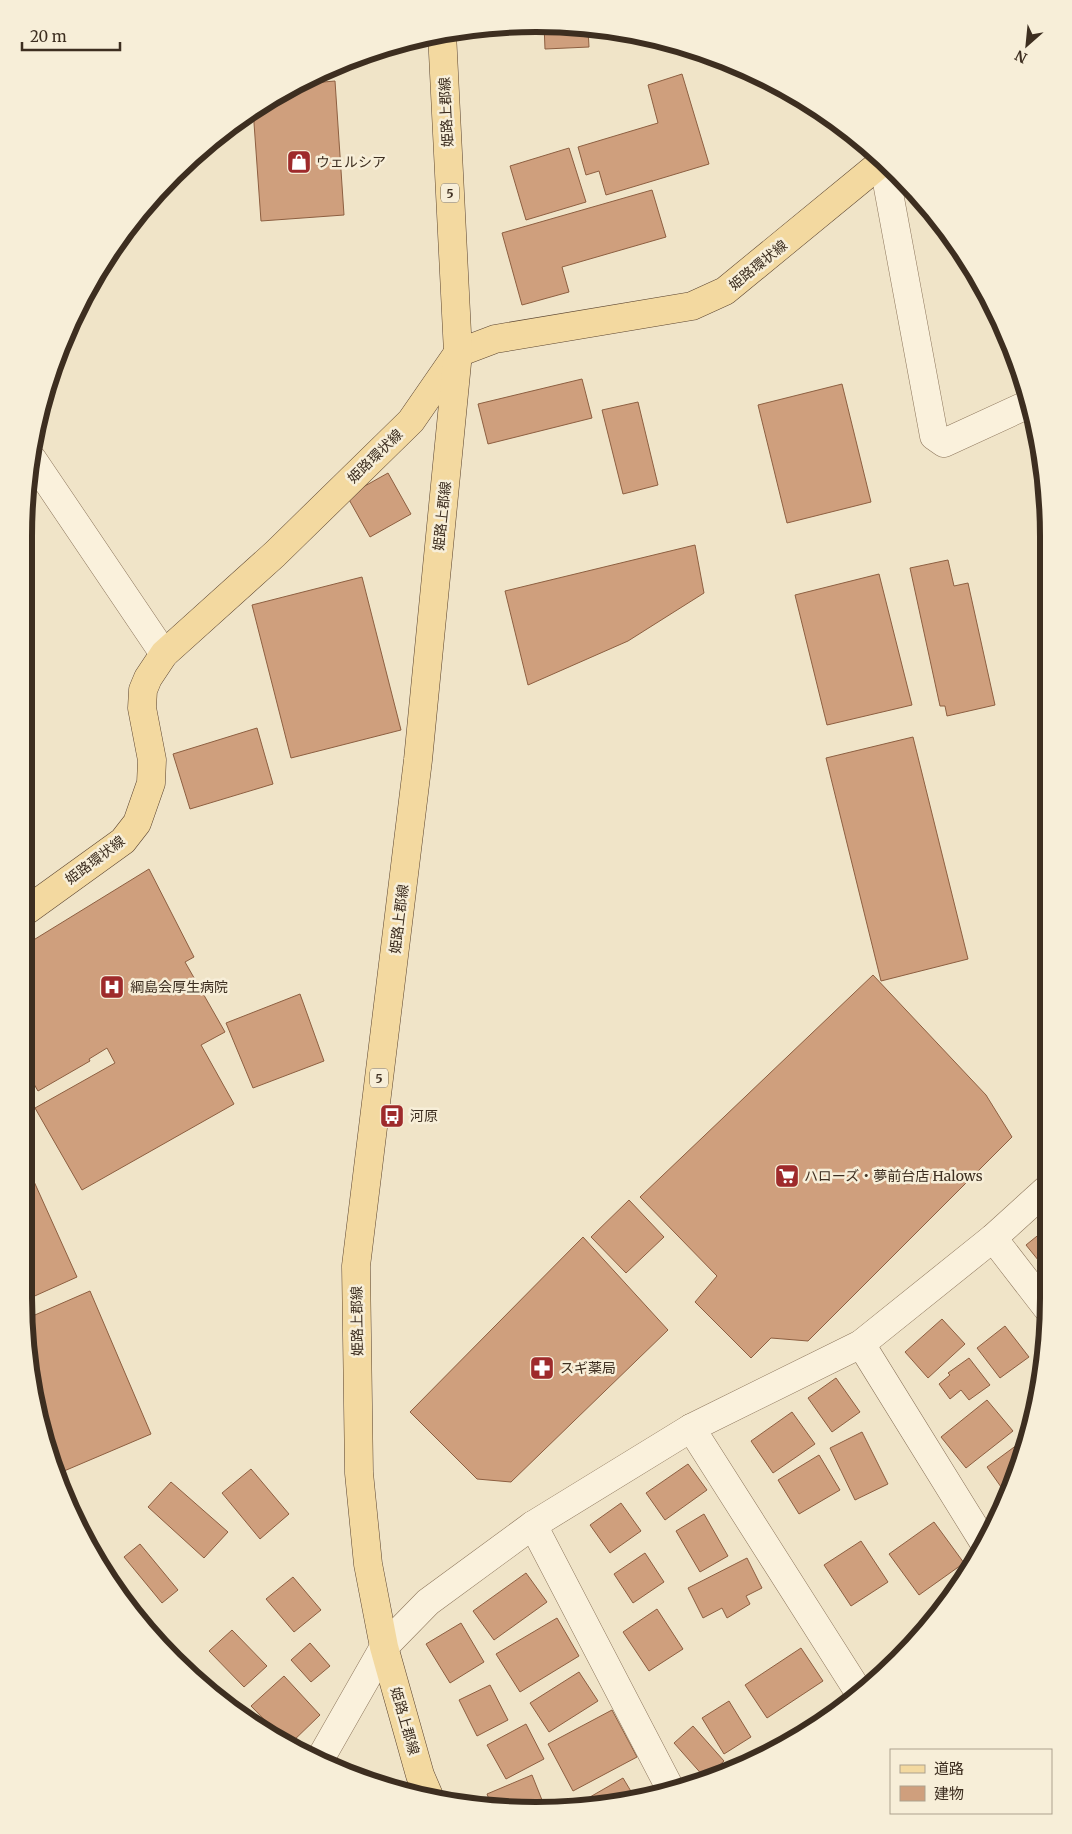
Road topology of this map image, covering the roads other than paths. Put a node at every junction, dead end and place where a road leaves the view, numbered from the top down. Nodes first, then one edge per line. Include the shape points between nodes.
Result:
1 (442, 41) edge
2 (877, 166) edge
3 (885, 174) edge
4 (458, 353) junction
5 (1022, 407) edge
6 (38, 467) edge
7 (164, 654) junction
8 (32, 907) edge
9 (1040, 1195) edge
10 (993, 1238) junction
11 (1040, 1299) edge
12 (861, 1344) junction
13 (691, 1428) junction
14 (533, 1525) junction
15 (980, 1536) edge
16 (384, 1647) junction
17 (856, 1687) edge
18 (323, 1754) edge
19 (668, 1783) edge
20 (426, 1789) edge

1 - 4 main road, 姫路上郡線 / 5
2 - 4 main road, 姫路環状線 via 725,291 692,306 495,339
3 - 5 street via 934,436 944,443
4 - 7 main road, 姫路環状線 via 411,421 275,554
4 - 16 main road, 姫路上郡線 / 5 via 418,760 356,1266 359,1473 368,1564
6 - 7 street
7 - 8 main road, 姫路環状線 via 143,690 142,708 152,760 151,783 137,823 123,842
9 - 10 street
10 - 11 street
10 - 12 street
12 - 13 street
12 - 15 street
13 - 14 street
13 - 17 street
14 - 16 street via 428,1602
14 - 19 street
16 - 18 street
16 - 20 main road, 姫路上郡線 / 5

